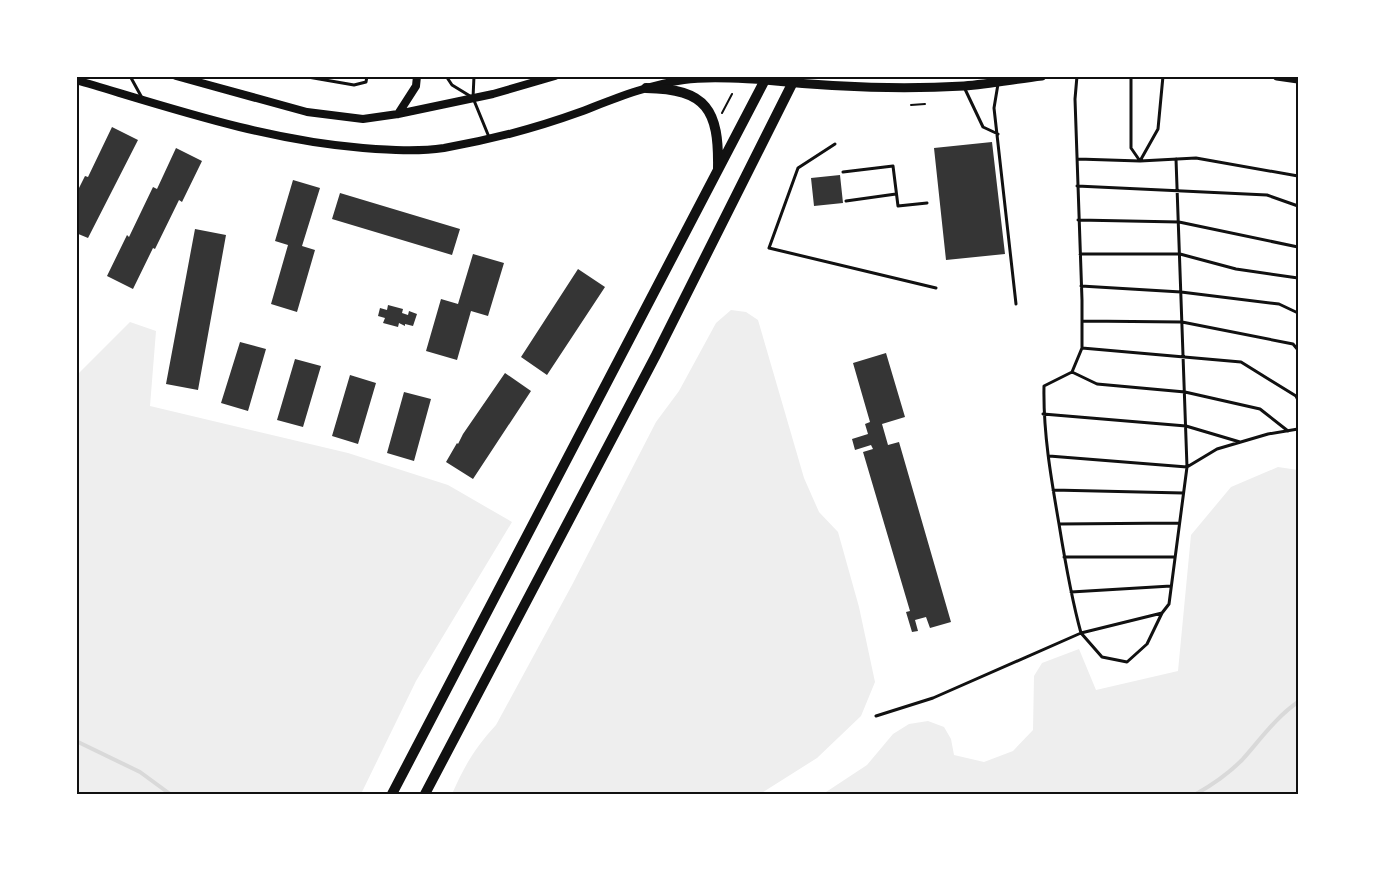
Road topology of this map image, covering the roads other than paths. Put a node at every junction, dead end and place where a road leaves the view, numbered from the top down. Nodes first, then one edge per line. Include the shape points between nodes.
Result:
1 (130, 76) edge
2 (176, 76) edge
3 (302, 76) edge
4 (367, 76) edge
5 (417, 76) edge
6 (446, 76) edge
7 (474, 76) edge
8 (555, 76) edge
9 (1042, 76) edge
10 (1077, 76) edge
11 (1131, 76) edge
12 (1163, 76) edge
13 (1277, 76) edge
14 (766, 78) edge
15 (1299, 79) edge
16 (76, 80) edge
17 (795, 80) edge
18 (998, 82) junction
19 (963, 86) junction
20 (646, 88) junction
21 (473, 98) junction
22 (143, 100) junction
23 (398, 114) junction
24 (998, 134) junction
25 (490, 139) junction
26 (835, 144) dead end
27 (1078, 159) junction
28 (1176, 159) junction
29 (1140, 161) junction
30 (718, 172) junction
31 (843, 172) dead end
32 (1299, 176) edge
33 (1077, 186) junction
34 (1178, 189) junction
35 (896, 194) junction
36 (846, 201) dead end
37 (927, 203) dead end
38 (1299, 206) edge
39 (1078, 220) junction
40 (1179, 222) junction
41 (1299, 247) edge
42 (1080, 254) junction
43 (1180, 254) junction
44 (1299, 278) edge
45 (1082, 286) junction
46 (936, 288) dead end
47 (1181, 292) junction
48 (1016, 304) dead end
49 (1299, 313) edge
50 (1082, 321) junction
51 (1182, 322) junction
52 (1082, 348) junction
53 (1299, 350) edge
54 (1184, 358) junction
55 (1072, 372) junction
56 (1185, 392) junction
57 (1299, 400) edge
58 (1043, 414) junction
59 (1186, 426) junction
60 (1299, 429) edge
61 (1288, 431) junction
62 (1242, 442) junction
63 (1048, 456) junction
64 (1187, 468) junction
65 (1053, 490) junction
66 (1184, 493) junction
67 (1179, 523) junction
68 (1059, 524) junction
69 (1064, 557) junction
70 (1175, 557) junction
71 (1172, 586) junction
72 (1071, 592) junction
73 (1162, 613) junction
74 (1081, 633) junction
75 (876, 716) dead end
76 (392, 795) edge
77 (425, 795) edge

1 - 22 lane
2 - 23 street via 307,112 363,119
3 - 4 lane via 354,85 366,82
5 - 23 street via 416,86
6 - 21 lane via 452,85
7 - 21 lane
8 - 21 street
9 - 18 main road
10 - 27 lane
11 - 29 lane via 1131,148
12 - 29 lane via 1158,129
13 - 15 main road
14 - 17 main road
14 - 20 street via 706,78
14 - 30 main road
16 - 22 street
17 - 19 main road via 886,88
17 - 77 main road
18 - 19 main road
18 - 24 lane via 994,108
19 - 24 lane via 983,128
20 - 25 street
20 - 30 main road via 670,88 700,102 717,135
21 - 23 street
21 - 25 lane
22 - 25 street via 315,143 411,151
24 - 48 lane
26 - 46 lane via 798,168 769,248
27 - 29 lane
27 - 33 lane
28 - 29 lane
28 - 32 lane via 1196,158
28 - 34 lane
30 - 76 main road
31 - 35 lane via 893,166
33 - 34 lane
33 - 39 lane
34 - 38 lane via 1268,195
34 - 40 lane
35 - 36 lane
35 - 37 lane via 898,206
39 - 40 lane
39 - 42 lane
40 - 41 lane
40 - 43 lane
42 - 43 lane
42 - 45 lane
43 - 44 lane via 1236,269
43 - 47 lane
45 - 47 lane
45 - 50 lane
47 - 49 lane via 1279,304
47 - 51 lane
50 - 51 lane
50 - 52 lane
51 - 53 lane via 1293,344
51 - 54 lane
52 - 54 lane
52 - 55 lane
54 - 56 lane
54 - 57 lane via 1241,362
55 - 56 lane via 1096,384
55 - 58 lane via 1044,386
56 - 59 lane
56 - 61 lane via 1260,409
58 - 59 lane
58 - 63 lane
59 - 62 lane
59 - 64 lane
60 - 61 lane
61 - 62 lane
62 - 64 lane via 1217,449
63 - 64 lane
63 - 65 lane
64 - 66 lane
65 - 66 lane
65 - 68 lane
66 - 67 lane
67 - 68 lane
67 - 70 lane
68 - 69 lane
69 - 70 lane
69 - 72 lane
70 - 71 lane
71 - 72 lane
71 - 73 lane via 1169,604
72 - 74 lane
73 - 74 lane
73 - 74 lane via 1147,644 1127,662 1102,657
74 - 75 lane via 933,698

